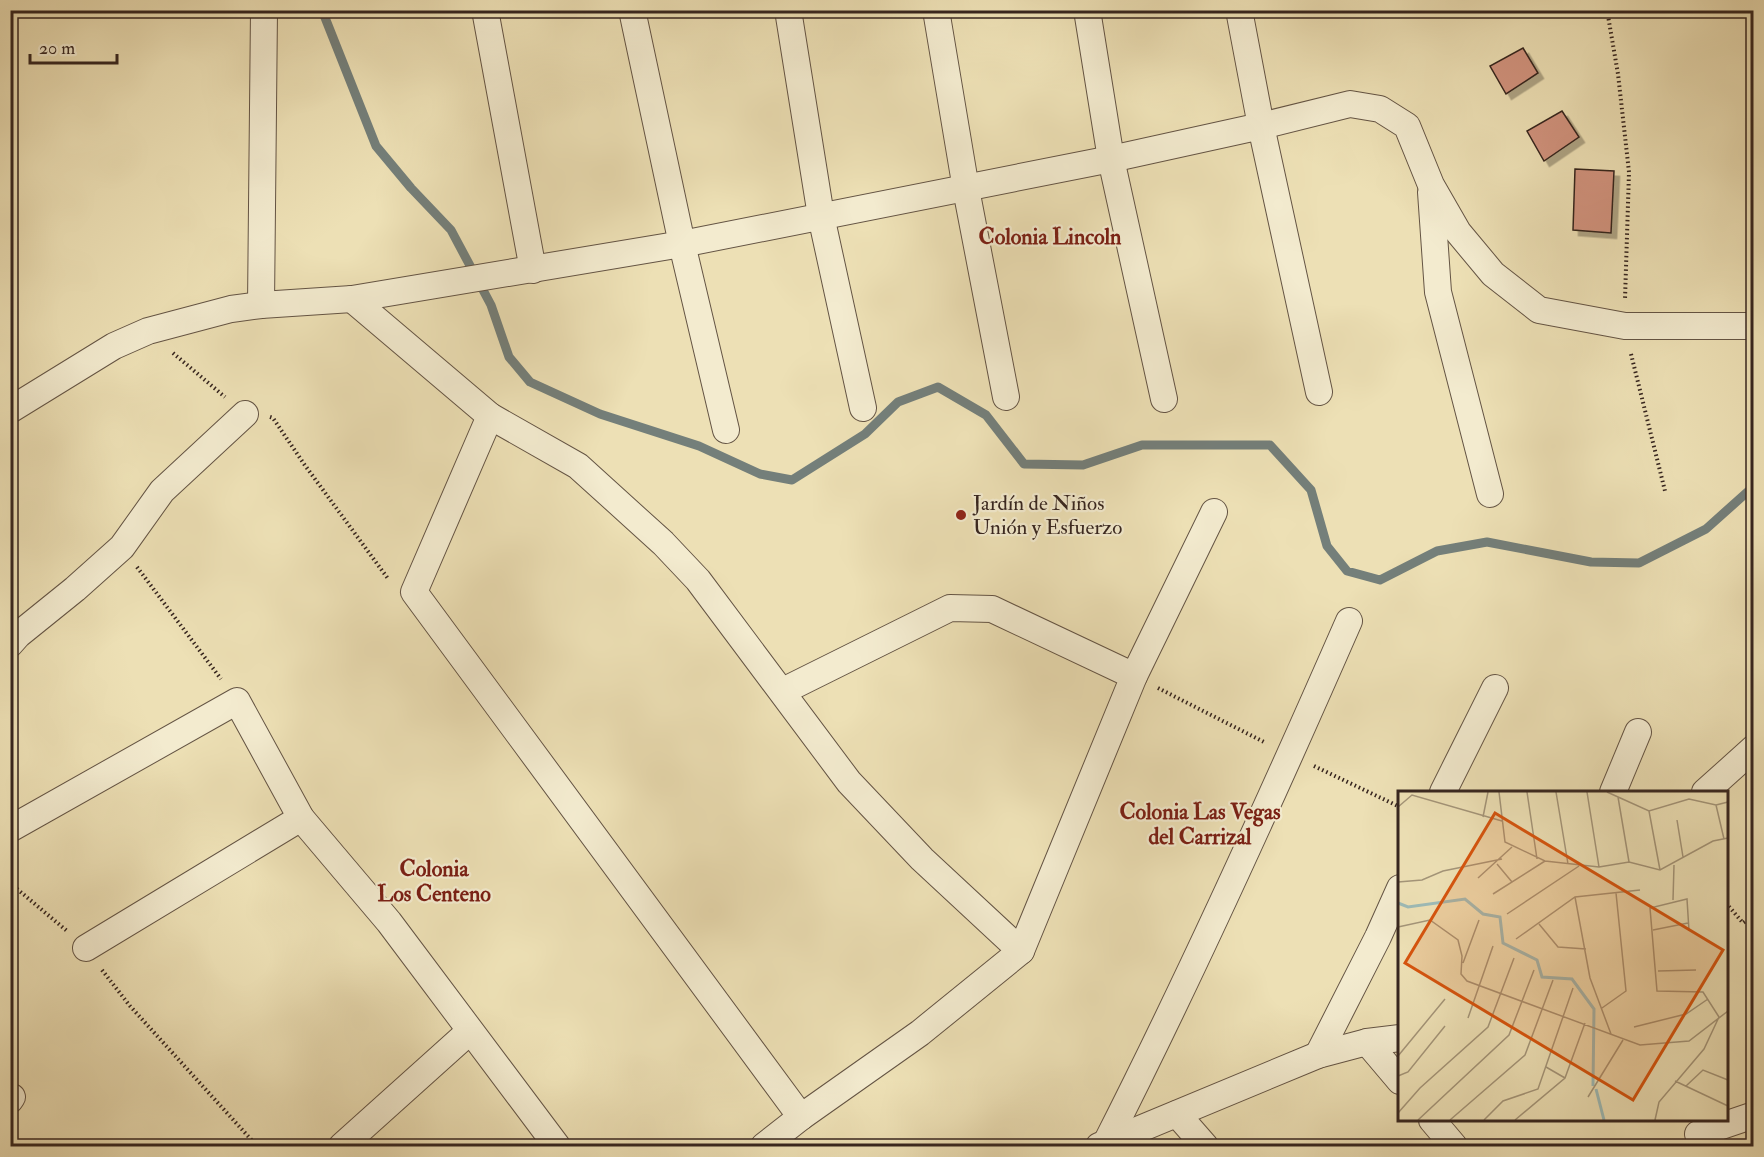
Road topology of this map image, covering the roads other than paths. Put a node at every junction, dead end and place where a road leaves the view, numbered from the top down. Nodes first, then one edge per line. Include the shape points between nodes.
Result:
1 (264, 10) edge
2 (485, 10) edge
3 (632, 10) edge
4 (788, 10) edge
5 (936, 10) edge
6 (1087, 10) edge
7 (1239, 10) edge
8 (1261, 126) junction
9 (1111, 159) junction
10 (1431, 186) junction
11 (966, 189) junction
12 (821, 216) junction
13 (682, 244) junction
14 (522, 271) junction
15 (352, 300) junction
16 (261, 305) junction
17 (1754, 326) edge
18 (1319, 392) dead end
19 (1005, 397) dead end
20 (1164, 399) dead end
21 (863, 408) dead end
22 (10, 410) edge
23 (245, 414) road end
24 (490, 416) junction
25 (726, 430) dead end
26 (1490, 494) dead end
27 (1214, 512) dead end
28 (1349, 621) dead end
29 (10, 644) edge
30 (1134, 676) junction
31 (1495, 688) dead end
32 (783, 691) junction
33 (1638, 732) dead end
34 (1754, 748) edge
35 (1444, 791) edge
36 (1613, 791) edge
37 (1706, 791) edge
38 (301, 818) junction
39 (10, 829) edge
40 (1398, 892) edge
41 (86, 948) road end
42 (1021, 951) junction
43 (470, 1031) junction
44 (1398, 1038) edge
45 (1367, 1042) junction
46 (1318, 1055) junction
47 (1398, 1079) edge
48 (1177, 1114) junction
49 (1754, 1115) edge
50 (801, 1117) junction
51 (1434, 1121) edge
52 (1697, 1133) edge
53 (1102, 1145) edge
54 (342, 1146) edge
55 (557, 1146) edge
56 (764, 1146) edge
57 (1204, 1146) edge
58 (1454, 1146) edge

1 - 16 street
2 - 14 street
3 - 13 street
4 - 12 street
5 - 11 street
6 - 9 street
7 - 8 street
8 - 9 street
8 - 10 street via 1350,104 1380,109 1407,126
8 - 18 street
9 - 11 street
9 - 20 street
10 - 17 street via 1458,232 1493,274 1539,310 1625,326
10 - 26 street via 1438,292
11 - 12 street
11 - 19 street
12 - 13 street
12 - 21 street
13 - 14 street
13 - 25 street
14 - 15 street
15 - 16 street
15 - 24 street
16 - 22 street via 148,331 85,362
23 - 29 street via 162,491 122,547
24 - 32 street via 579,466 663,543 699,580
24 - 50 street via 414,592
27 - 30 street
28 - 53 street via 1146,1065
30 - 32 street via 992,609 950,608
30 - 42 street
31 - 35 street
32 - 42 street via 849,782 922,859
33 - 36 street
34 - 37 street
38 - 39 street via 237,701
38 - 41 street
38 - 43 street via 389,922
40 - 46 street
42 - 50 street via 920,1033
43 - 54 street
43 - 55 street
44 - 45 street
45 - 46 street
45 - 47 street
46 - 48 street
48 - 53 street
48 - 57 street
49 - 52 street
50 - 56 street
51 - 58 street

